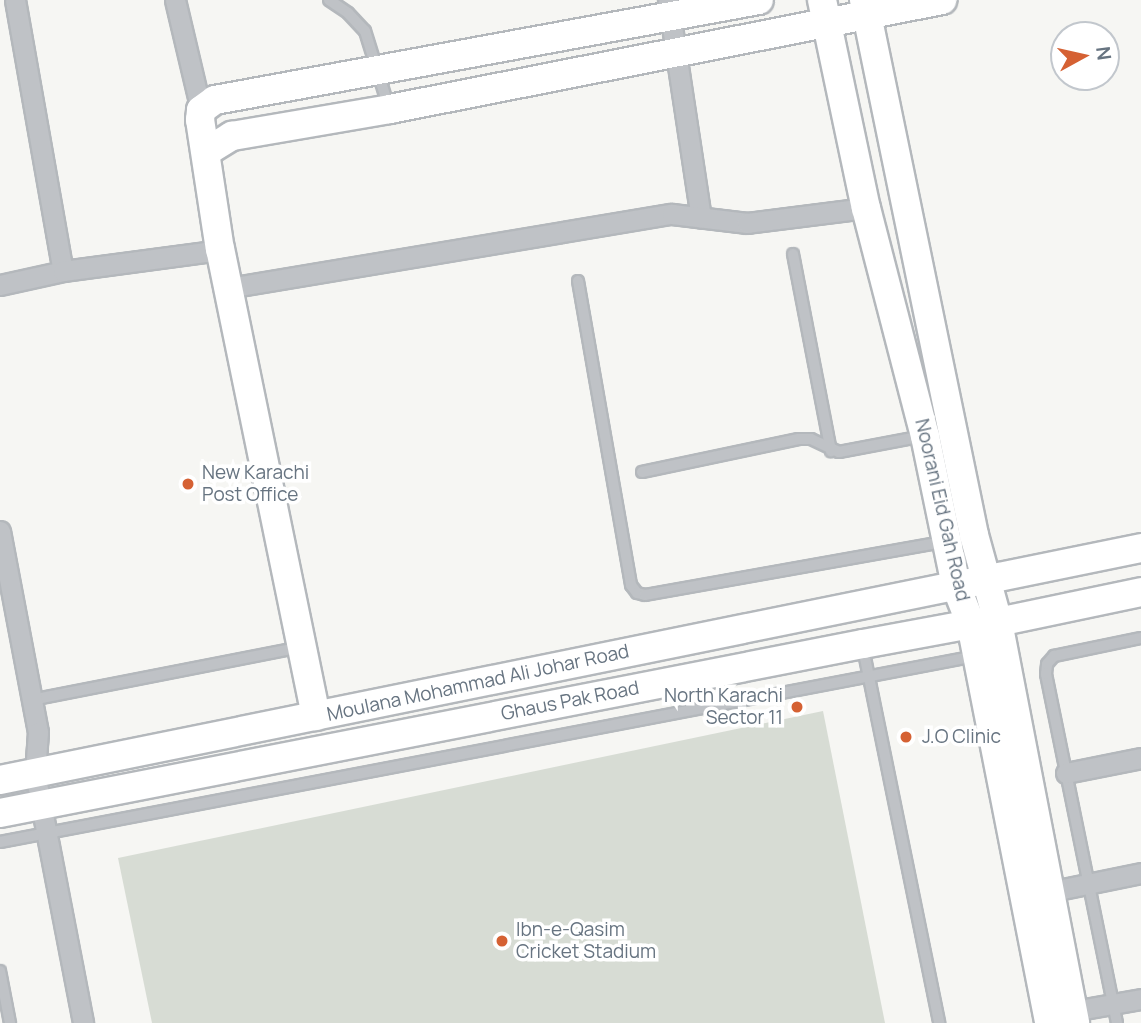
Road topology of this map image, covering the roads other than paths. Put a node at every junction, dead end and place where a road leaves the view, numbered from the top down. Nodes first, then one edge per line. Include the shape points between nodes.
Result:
1 (15, 0) edge
2 (175, 0) edge
3 (329, 0) edge
4 (759, 0) edge
5 (943, 0) edge
6 (865, 7) edge
7 (669, 9) edge
8 (824, 11) edge
9 (678, 53) junction
10 (379, 72) junction
11 (390, 109) junction
12 (201, 110) junction
13 (206, 152) junction
14 (866, 208) junction
15 (701, 218) junction
16 (220, 250) junction
17 (793, 254) dead end
18 (63, 271) junction
19 (578, 281) dead end
20 (0, 285) edge
21 (228, 288) junction
22 (925, 436) junction
23 (831, 451) junction
24 (642, 472) dead end
25 (0, 531) edge
26 (962, 538) junction
27 (1141, 548) edge
28 (988, 579) junction
29 (5, 583) edge
30 (956, 586) junction
31 (1141, 592) edge
32 (985, 623) junction
33 (1141, 638) edge
34 (863, 644) junction
35 (301, 647) junction
36 (978, 655) junction
37 (869, 674) junction
38 (31, 700) junction
39 (316, 716) junction
40 (1141, 758) edge
41 (1066, 773) junction
42 (35, 774) junction
43 (0, 780) edge
44 (42, 805) junction
45 (0, 813) edge
46 (47, 834) junction
47 (0, 842) edge
48 (1141, 873) edge
49 (1088, 884) junction
50 (1048, 892) junction
51 (0, 971) edge
52 (1141, 999) edge
53 (1115, 1014) edge
54 (1065, 1019) edge
55 (10, 1023) edge
56 (83, 1023) edge
57 (939, 1023) edge

1 - 18 street
2 - 12 street
3 - 10 lane via 365,31
4 - 7 main road
5 - 6 main road
6 - 8 main road
6 - 26 main road, Noorani Eid Gah Road
7 - 9 street
7 - 10 main road
8 - 9 main road
8 - 14 main road, Noorani Eid Gah Road
9 - 11 main road
9 - 15 street
10 - 11 lane
10 - 12 main road via 215,100
11 - 13 main road via 232,136
12 - 13 main road
13 - 16 main road
14 - 15 street via 747,223
14 - 22 main road, Noorani Eid Gah Road
15 - 21 street via 672,214
16 - 18 street
16 - 21 main road
17 - 23 lane
18 - 20 street
19 - 26 lane via 631,585 637,593
21 - 35 main road
22 - 23 lane
22 - 26 main road, Noorani Eid Gah Road
23 - 24 lane via 811,439 799,439
25 - 29 street
26 - 28 main road, Noorani Eid Gah Road
26 - 30 main road, Noorani Eid Gah Road
27 - 28 main road
28 - 30 main road, Moulana Mohammad Ali Johar Road
28 - 32 main road, Noorani Eid Gah Road
29 - 38 street
30 - 32 main road, Noorani Eid Gah Road
30 - 39 main road, Moulana Mohammad Ali Johar Road
31 - 32 main road, Ghaus Pak Road
32 - 34 main road, Ghaus Pak Road
32 - 36 main road, Noorani Eid Gah Road
32 - 50 main road, Noorani Eid Gah Road
33 - 41 lane via 1054,656 1047,664
34 - 37 lane
34 - 44 main road, Ghaus Pak Road
35 - 38 lane
35 - 39 main road
36 - 37 lane
36 - 54 main road, Noorani Eid Gah Road
37 - 46 lane
37 - 57 lane
38 - 42 street via 38,732
39 - 42 main road, Moulana Mohammad Ali Johar Road
40 - 41 street
41 - 49 lane
42 - 43 main road, Moulana Mohammad Ali Johar Road
42 - 44 street
44 - 45 main road, Ghaus Pak Road
44 - 46 street
46 - 47 lane
46 - 56 street
48 - 49 street
49 - 50 street
49 - 53 lane
50 - 54 main road, Noorani Eid Gah Road
51 - 55 lane
52 - 53 street
53 - 54 street

